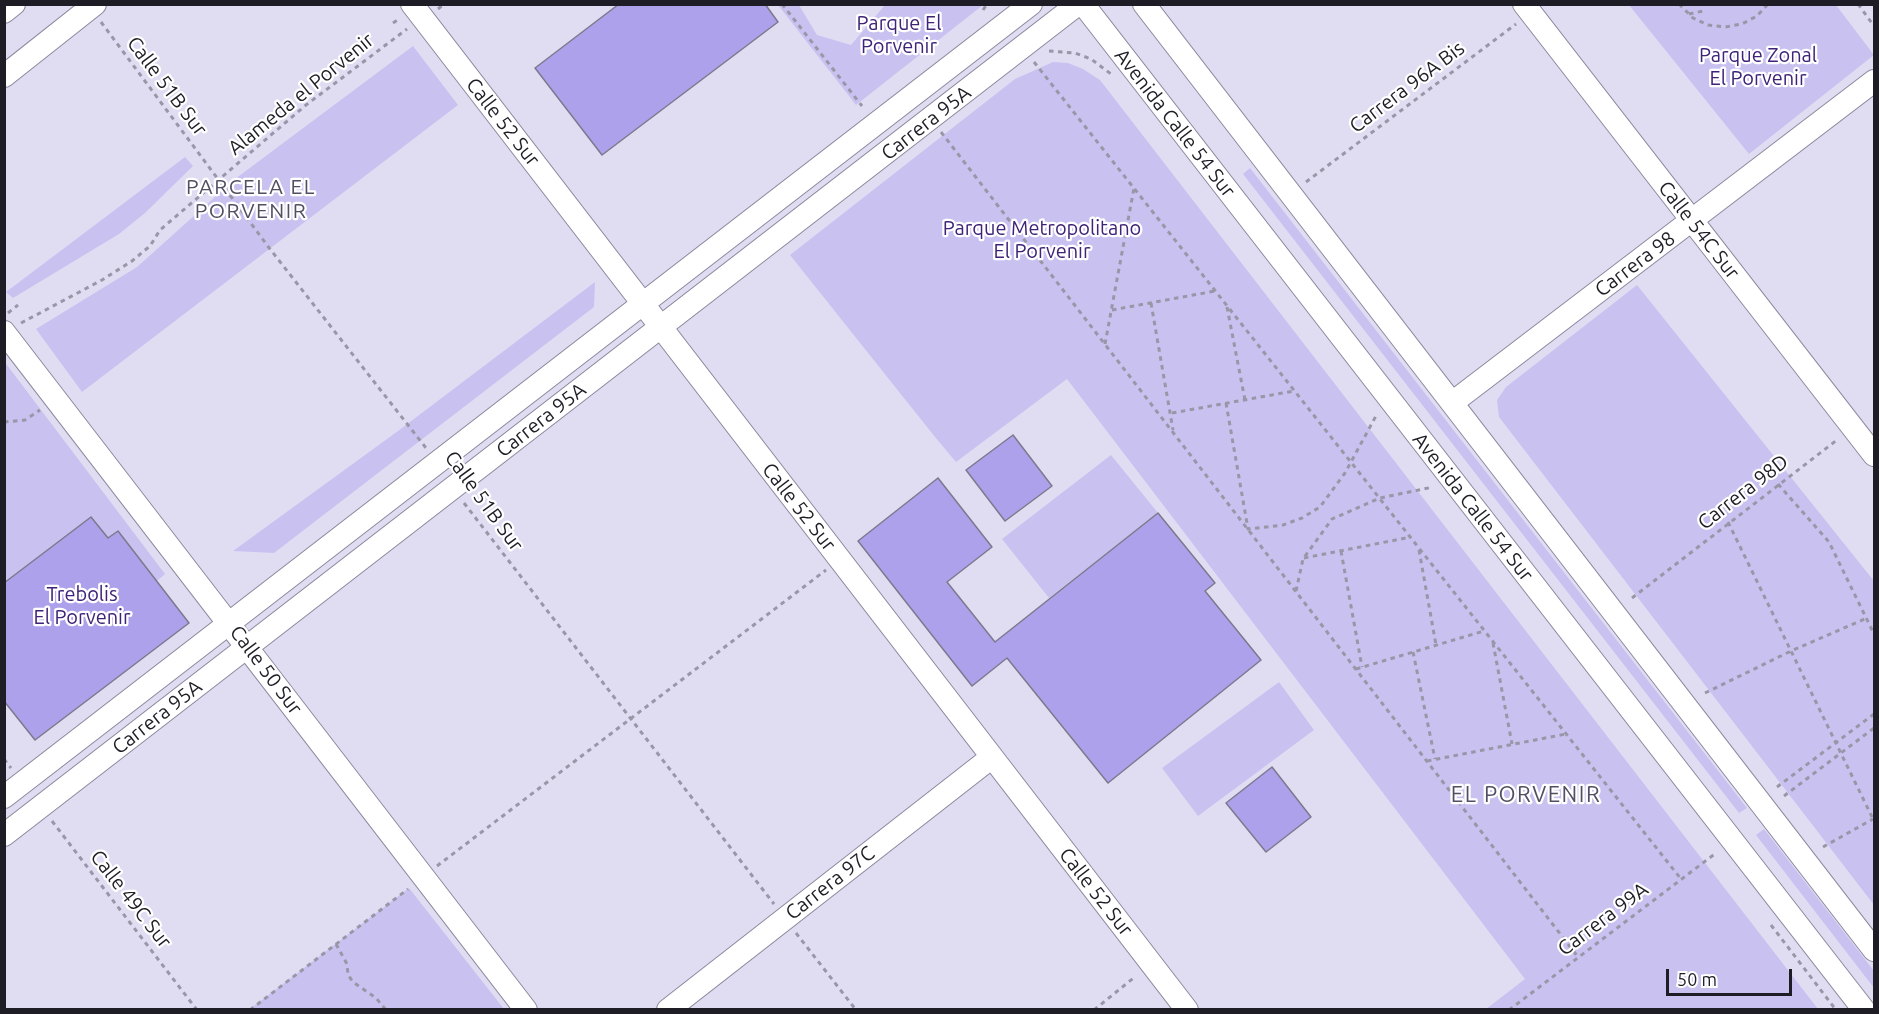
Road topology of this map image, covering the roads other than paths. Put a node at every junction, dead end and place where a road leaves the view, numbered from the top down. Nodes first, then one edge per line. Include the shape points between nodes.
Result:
1 (14, 4) edge
2 (1031, 4) edge
3 (1080, 4) edge
4 (1144, 4) edge
5 (92, 6) edge
6 (1527, 9) edge
7 (4, 12) edge
8 (418, 12) edge
9 (4, 76) edge
10 (1875, 81) edge
11 (1692, 220) junction
12 (642, 304) junction
13 (5, 327) edge
14 (661, 328) junction
15 (1452, 403) junction
16 (1875, 455) edge
17 (229, 622) junction
18 (248, 647) junction
19 (992, 757) junction
20 (4, 797) edge
21 (4, 836) edge
22 (1875, 950) edge
23 (526, 1010) edge
24 (668, 1010) edge
25 (1187, 1010) edge
26 (1864, 1010) edge

1 - 7 street
2 - 12 street, Carrera 95A
3 - 14 street, Carrera 95A
3 - 26 street, Avenida Calle 54 Sur
4 - 15 street
5 - 9 street
6 - 11 street, Calle 54C Sur
8 - 12 street, Calle 52 Sur
10 - 11 street, Carrera 98
11 - 15 street, Carrera 98
11 - 16 street, Calle 54C Sur
12 - 14 street, Calle 52 Sur
12 - 17 street, Carrera 95A
13 - 17 street, Calle 50 Sur
14 - 18 street, Carrera 95A
14 - 19 street, Calle 52 Sur
15 - 22 street
17 - 18 street, Calle 50 Sur
17 - 20 street, Carrera 95A
18 - 21 street, Carrera 95A
18 - 23 street, Calle 50 Sur
19 - 24 street, Carrera 97C
19 - 25 street, Calle 52 Sur

